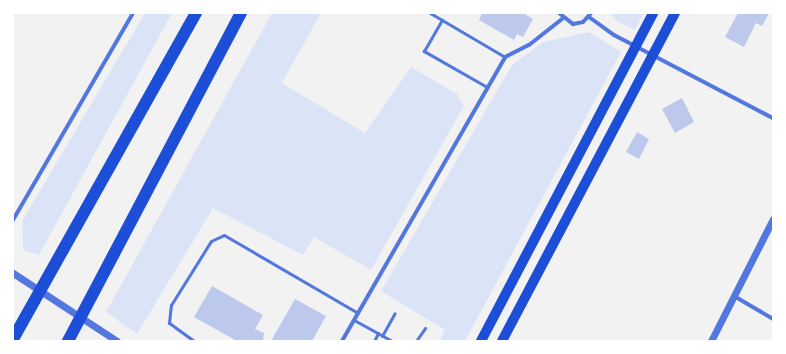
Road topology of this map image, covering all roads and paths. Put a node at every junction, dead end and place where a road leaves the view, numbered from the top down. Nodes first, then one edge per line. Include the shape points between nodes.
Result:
1 (133, 13) edge
2 (196, 13) edge
3 (241, 13) edge
4 (430, 13) edge
5 (559, 13) edge
6 (653, 13) edge
7 (675, 13) edge
8 (590, 15) edge
9 (562, 19) junction
10 (442, 20) junction
11 (505, 57) junction
12 (487, 87) junction
13 (773, 118) edge
14 (773, 219) edge
15 (13, 220) edge
16 (13, 273) edge
17 (734, 296) junction
18 (358, 313) junction
19 (395, 313) dead end
20 (354, 320) junction
21 (773, 320) edge
22 (425, 328) dead end
23 (378, 334) junction
24 (382, 336) junction
25 (13, 339) edge
26 (68, 341) edge
27 (117, 341) edge
28 (194, 341) edge
29 (342, 341) edge
30 (374, 341) edge
31 (392, 341) edge
32 (416, 341) edge
33 (481, 341) edge
34 (502, 341) edge
35 (711, 341) edge

1 - 15 street
2 - 25 highway
3 - 26 highway
4 - 10 lane
5 - 9 street
6 - 33 main road
7 - 34 main road
8 - 9 street via 573,24
8 - 13 street via 614,35
9 - 11 street via 529,45
10 - 11 lane
10 - 12 lane via 424,51
11 - 12 street
12 - 18 street
14 - 17 street
16 - 27 street
17 - 21 street
17 - 35 street
18 - 20 street
18 - 28 lane via 224,235 211,241 171,305 168,323
19 - 24 lane
20 - 23 lane
20 - 29 street
22 - 32 lane
23 - 24 lane
23 - 30 lane
24 - 31 lane

